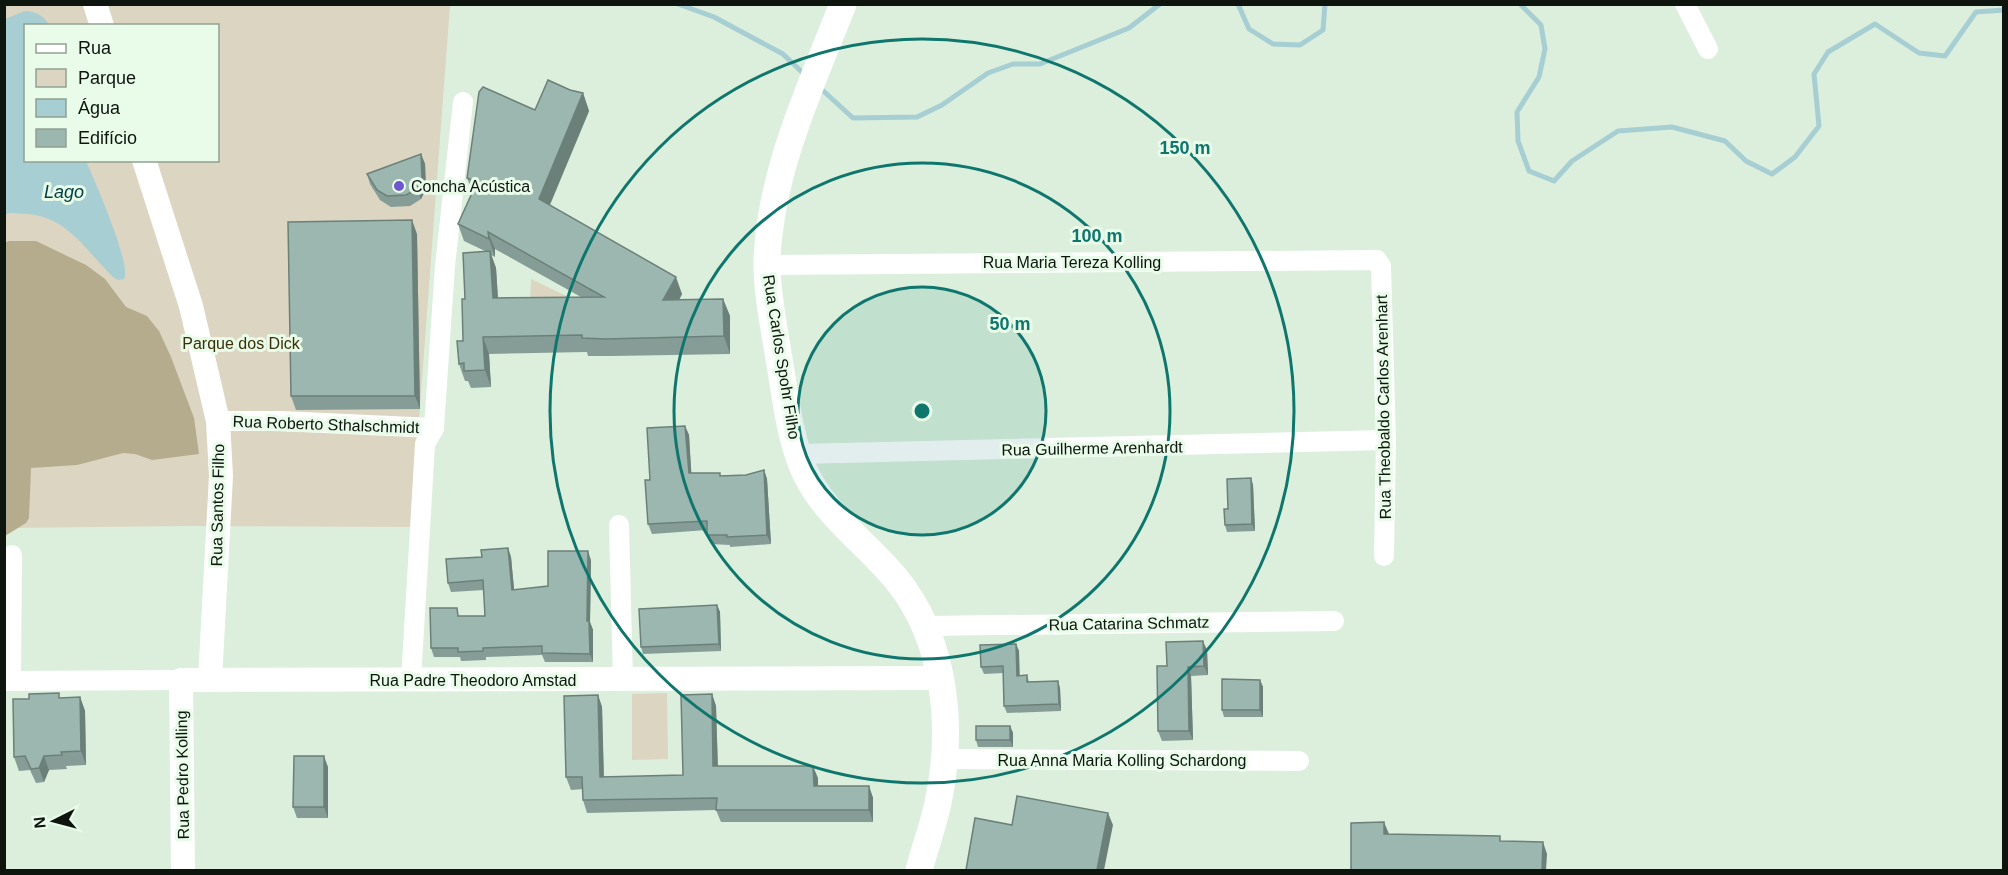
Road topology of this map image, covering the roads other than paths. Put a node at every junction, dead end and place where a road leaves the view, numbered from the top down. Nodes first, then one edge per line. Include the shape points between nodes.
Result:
1 (95, 4) edge
2 (843, 4) edge
3 (1685, 4) edge
4 (101, 24) edge
5 (1708, 49) dead end
6 (463, 102) dead end
7 (145, 162) edge
8 (1377, 260) joint
9 (767, 266) junction
10 (218, 421) junction
11 (434, 428) junction
12 (1386, 440) junction
13 (798, 454) junction
14 (619, 525) dead end
15 (12, 555) dead end
16 (1384, 556) dead end
17 (1334, 621) dead end
18 (925, 626) junction
19 (941, 678) junction
20 (181, 680) junction
21 (210, 680) junction
22 (623, 680) junction
23 (8, 681) edge
24 (411, 681) junction
25 (944, 759) junction
26 (1299, 761) dead end
27 (183, 870) edge
28 (919, 870) edge

1 - 4 street
2 - 9 main road, Rua Carlos Spohr Filho via 784,162
3 - 5 street
6 - 11 street via 445,266
7 - 10 street, Rua Santos Filho via 191,306
8 - 9 street, Rua Maria Tereza Kolling
8 - 12 street, Rua Theobaldo Carlos Arenhart via 1381,266
9 - 13 main road, Rua Carlos Spohr Filho via 781,370
10 - 11 street, Rua Roberto Sthalschmidt
10 - 21 street, Rua Santos Filho via 221,476
11 - 24 street via 425,444
12 - 13 street, Rua Guilherme Arenhardt
12 - 16 street, Rua Theobaldo Carlos Arenhart
13 - 18 main road, Rua Carlos Spohr Filho via 818,495 896,579
14 - 22 street
15 - 23 street
17 - 18 street, Rua Catarina Schmatz
18 - 19 main road, Rua Carlos Spohr Filho
19 - 22 street, Rua Padre Theodoro Amstad
19 - 25 main road, Rua Carlos Spohr Filho
20 - 21 street, Rua Padre Theodoro Amstad
20 - 23 street, Rua Padre Theodoro Amstad
20 - 27 street, Rua Pedro Kolling
21 - 24 street, Rua Padre Theodoro Amstad
22 - 24 street, Rua Padre Theodoro Amstad
25 - 26 street, Rua Anna Maria Kolling Schardong
25 - 28 main road, Rua Carlos Spohr Filho via 938,802

